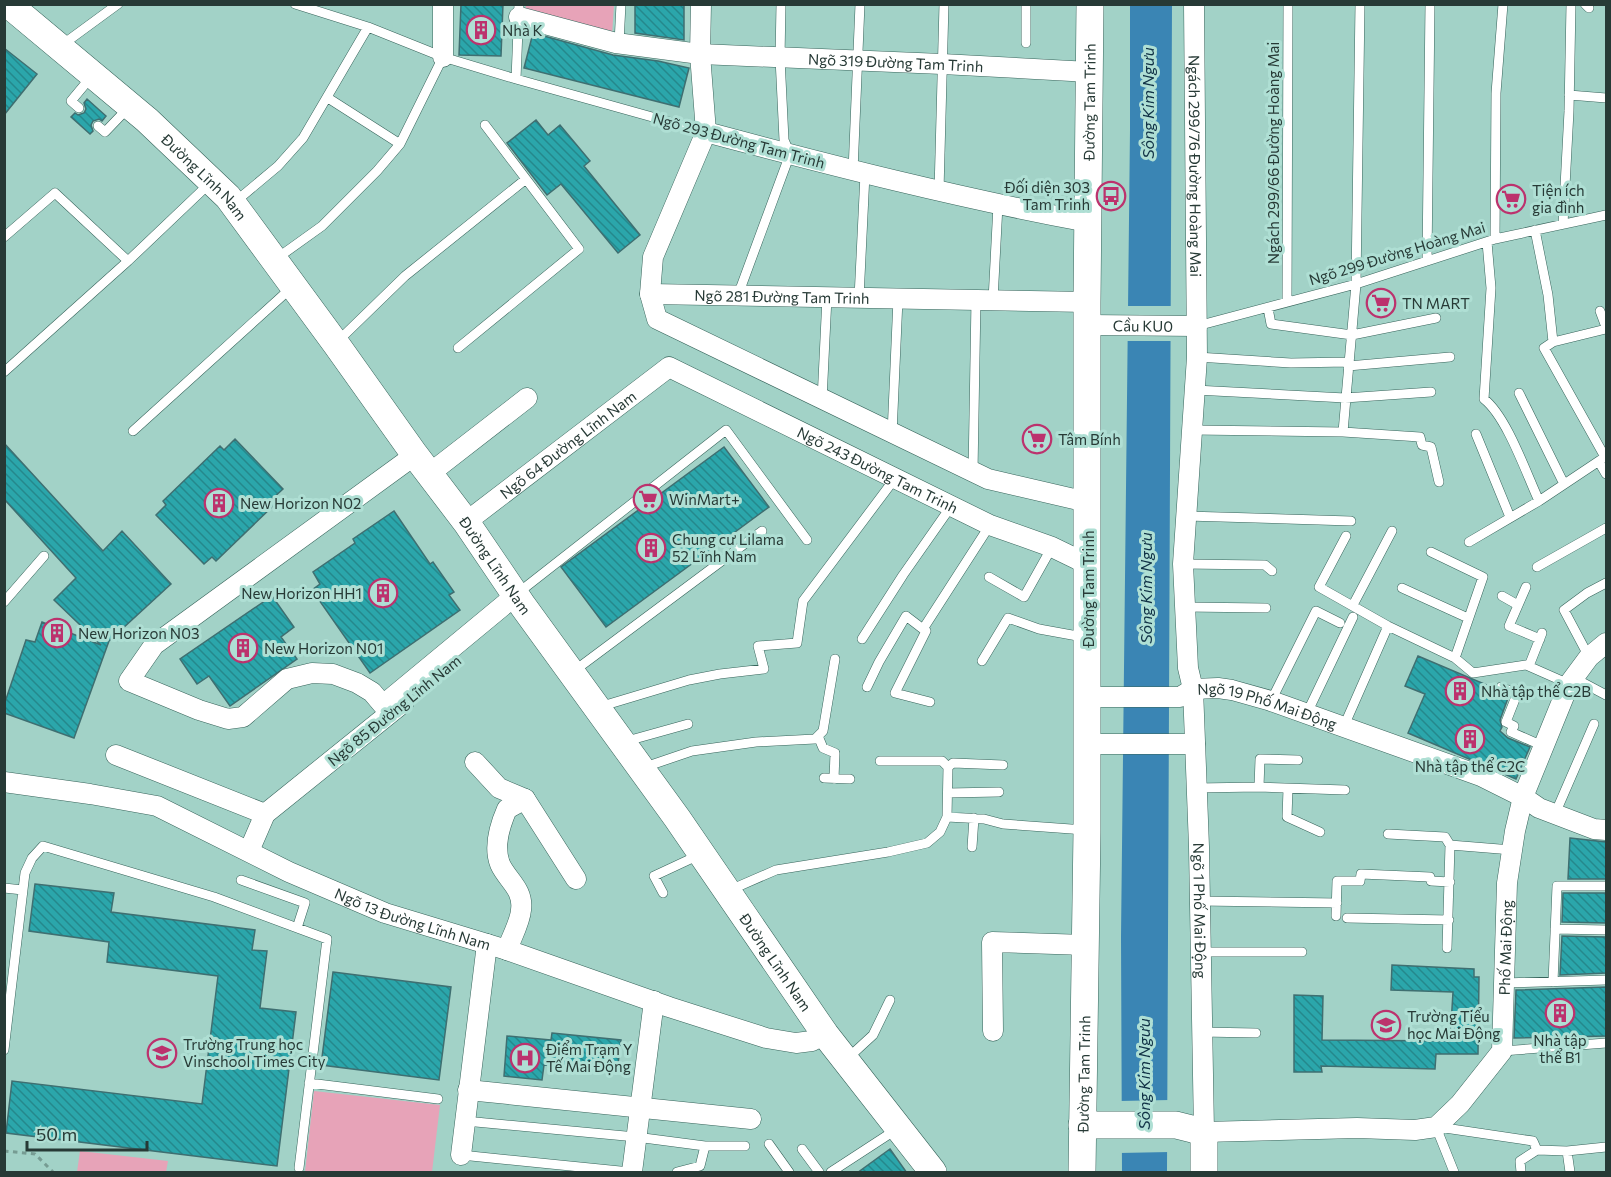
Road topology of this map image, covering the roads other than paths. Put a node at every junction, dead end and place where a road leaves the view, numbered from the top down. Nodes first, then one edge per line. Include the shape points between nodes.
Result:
1 (8, 4) edge
2 (118, 4) edge
3 (443, 4) edge
4 (621, 4) edge
5 (701, 4) edge
6 (781, 4) edge
7 (860, 4) edge
8 (944, 4) edge
9 (1026, 4) edge
10 (1090, 4) edge
11 (1194, 4) edge
12 (1288, 4) edge
13 (1360, 4) edge
14 (1430, 4) edge
15 (1503, 4) edge
16 (1571, 4) edge
17 (292, 5) edge
18 (519, 11) edge
19 (368, 27) junction
20 (619, 43) junction
21 (1026, 43) dead end
22 (60, 47) junction
23 (700, 54) junction
24 (443, 57) junction
25 (780, 58) junction
26 (859, 62) junction
27 (942, 64) junction
28 (1090, 72) junction
29 (93, 75) junction
30 (516, 79) junction
31 (1569, 95) junction
32 (328, 98) junction
33 (1606, 98) edge
34 (130, 106) junction
35 (79, 108) dead end
36 (485, 125) dead end
37 (98, 126) dead end
38 (706, 132) junction
39 (400, 144) junction
40 (790, 154) junction
41 (859, 172) junction
42 (526, 179) junction
43 (212, 181) junction
44 (939, 191) junction
45 (232, 204) junction
46 (998, 205) junction
47 (1606, 215) edge
48 (1088, 222) junction
49 (1563, 224) junction
50 (1535, 230) junction
51 (4, 237) edge
52 (1491, 241) junction
53 (128, 261) junction
54 (274, 261) junction
55 (1427, 261) junction
56 (1356, 284) junction
57 (293, 286) junction
58 (650, 294) junction
59 (738, 295) junction
60 (827, 297) junction
61 (859, 298) junction
62 (898, 298) junction
63 (985, 300) junction
64 (1287, 302) junction
65 (1268, 308) junction
66 (1600, 311) dead end
67 (1095, 318) junction
68 (1436, 318) dead end
69 (1197, 326) junction
70 (1606, 328) edge
71 (1352, 335) junction
72 (1553, 342) junction
73 (336, 344) junction
74 (458, 348) dead end
75 (1197, 357) junction
76 (1450, 357) dead end
77 (1348, 364) junction
78 (669, 367) joint
79 (4, 372) edge
80 (1195, 390) junction
81 (1431, 392) dead end
82 (1519, 393) dead end
83 (527, 398) dead end
84 (1345, 398) junction
85 (822, 400) junction
86 (1193, 430) junction
87 (133, 431) dead end
88 (1343, 432) junction
89 (892, 434) junction
90 (1476, 434) dead end
91 (1602, 460) edge
92 (422, 465) junction
93 (974, 472) junction
94 (1606, 474) edge
95 (896, 477) junction
96 (1439, 482) dead end
97 (1564, 484) junction
98 (1539, 501) junction
99 (1087, 502) junction
100 (952, 505) junction
101 (1186, 516) junction
102 (1510, 517) junction
103 (466, 522) junction
104 (1351, 522) dead end
105 (990, 525) junction
106 (1606, 528) edge
107 (762, 531) dead end
108 (1392, 531) dead end
109 (1346, 536) dead end
110 (807, 540) dead end
111 (1469, 542) dead end
112 (1052, 547) junction
113 (1431, 552) dead end
114 (44, 556) dead end
115 (1088, 564) junction
116 (1183, 564) junction
117 (1537, 567) dead end
118 (1272, 571) dead end
119 (989, 578) dead end
120 (1606, 583) edge
121 (1526, 587) dead end
122 (1402, 588) dead end
123 (1502, 596) dead end
124 (520, 600) junction
125 (4, 602) edge
126 (1353, 605) junction
127 (1518, 605) junction
128 (1184, 607) junction
129 (1266, 608) dead end
130 (1353, 617) dead end
131 (1468, 618) junction
132 (1340, 624) dead end
133 (1388, 626) junction
134 (923, 629) junction
135 (1088, 638) junction
136 (862, 639) dead end
137 (1606, 643) edge
138 (1589, 657) junction
139 (835, 658) dead end
140 (1455, 658) junction
141 (982, 661) dead end
142 (1529, 666) junction
143 (572, 672) junction
144 (1571, 681) junction
145 (867, 687) dead end
146 (1501, 687) dead end
147 (1193, 689) junction
148 (1606, 695) edge
149 (1099, 697) junction
150 (1271, 701) junction
151 (930, 702) dead end
152 (598, 708) junction
153 (1306, 713) junction
154 (688, 724) dead end
155 (1594, 724) dead end
156 (1344, 726) junction
157 (818, 736) junction
158 (622, 742) junction
159 (1097, 744) junction
160 (1195, 744) junction
161 (1544, 746) junction
162 (116, 755) dead end
163 (1298, 760) dead end
164 (880, 761) dead end
165 (475, 762) dead end
166 (1002, 765) dead end
167 (948, 767) junction
168 (641, 768) junction
169 (824, 778) dead end
170 (834, 779) junction
171 (850, 779) dead end
172 (4, 782) edge
173 (1259, 787) junction
174 (1197, 788) junction
175 (1288, 789) junction
176 (1345, 790) dead end
177 (999, 792) dead end
178 (948, 793) junction
179 (1523, 797) junction
180 (525, 799) junction
181 (265, 814) junction
182 (1555, 814) junction
183 (947, 817) junction
184 (974, 818) junction
185 (1606, 830) edge
186 (1087, 831) junction
187 (1320, 832) dead end
188 (1388, 834) dead end
189 (1450, 845) junction
190 (972, 847) dead end
191 (1512, 850) junction
192 (249, 851) junction
193 (700, 854) junction
194 (576, 879) dead end
195 (241, 880) dead end
196 (1450, 882) junction
197 (1606, 886) edge
198 (4, 888) edge
199 (22, 890) junction
200 (727, 891) junction
201 (663, 893) dead end
202 (1199, 901) junction
203 (1337, 903) junction
204 (1449, 920) junction
205 (297, 928) junction
206 (1555, 929) junction
207 (1606, 930) edge
208 (487, 944) junction
209 (1086, 945) junction
210 (1447, 948) dead end
211 (507, 950) junction
212 (1200, 952) junction
213 (1302, 952) dead end
214 (1606, 980) edge
215 (1553, 982) junction
216 (1505, 983) junction
217 (890, 1000) dead end
218 (654, 1001) junction
219 (6, 1018) edge
220 (993, 1031) dead end
221 (1201, 1032) junction
222 (1256, 1033) dead end
223 (825, 1034) junction
224 (1606, 1043) edge
225 (4, 1050) edge
226 (1502, 1051) junction
227 (846, 1059) junction
228 (309, 1083) junction
229 (468, 1090) junction
230 (438, 1099) dead end
231 (641, 1107) junction
232 (751, 1119) dead end
233 (465, 1122) junction
234 (1093, 1125) junction
235 (899, 1127) junction
236 (1436, 1127) junction
237 (1204, 1132) junction
238 (636, 1137) junction
239 (769, 1144) dead end
240 (705, 1146) junction
241 (744, 1146) dead end
242 (1606, 1148) edge
243 (802, 1149) dead end
244 (1537, 1150) junction
245 (1567, 1151) junction
246 (461, 1155) joint
247 (299, 1168) dead end
248 (631, 1173) edge
249 (677, 1173) edge
250 (789, 1173) edge
251 (819, 1173) edge
252 (831, 1173) edge
253 (933, 1173) edge
254 (1082, 1173) edge
255 (1204, 1173) edge
256 (1454, 1173) edge
257 (1521, 1173) edge
258 (1570, 1173) edge

1 - 22 main road, Đường Lĩnh Nam
2 - 22 lane
3 - 24 street
4 - 20 lane
5 - 23 street
6 - 25 lane
7 - 26 lane
8 - 27 lane
9 - 21 lane
10 - 28 main road, Đường Tam Trinh
11 - 69 street, Ngách 299/76 Đường Hoàng Mai
12 - 64 lane, Ngách 299/66 Đường Hoàng Mai
13 - 56 lane
14 - 55 lane
15 - 52 lane
16 - 31 lane
17 - 19 lane, Ngõ 293 Đường Tam Trinh
18 - 20 street, Ngõ 319 Đường Tam Trinh
18 - 30 lane
19 - 24 lane, Ngõ 293 Đường Tam Trinh
19 - 32 lane
20 - 23 street, Ngõ 319 Đường Tam Trinh
22 - 29 main road, Đường Lĩnh Nam
23 - 25 street, Ngõ 319 Đường Tam Trinh
23 - 38 street
24 - 30 lane, Ngõ 293 Đường Tam Trinh
24 - 39 lane
25 - 26 street, Ngõ 319 Đường Tam Trinh
25 - 40 lane via 784,140
26 - 27 street, Ngõ 319 Đường Tam Trinh
26 - 41 lane
27 - 28 street, Ngõ 319 Đường Tam Trinh
27 - 44 lane
28 - 48 main road, Đường Tam Trinh
29 - 34 main road, Đường Lĩnh Nam
29 - 35 lane via 71,101
30 - 38 lane, Ngõ 293 Đường Tam Trinh
31 - 33 lane
31 - 49 lane
32 - 39 lane
32 - 45 lane via 303,138 278,166
34 - 37 lane via 105,132
34 - 43 main road, Đường Lĩnh Nam
36 - 42 lane
38 - 40 street, Ngõ 293 Đường Tam Trinh
38 - 58 street via 653,257
39 - 54 lane via 322,226
40 - 41 street, Ngõ 293 Đường Tam Trinh
40 - 59 lane
41 - 44 street, Ngõ 293 Đường Tam Trinh
41 - 61 lane
42 - 73 lane via 405,276
42 - 74 lane via 579,249
43 - 45 main road, Đường Lĩnh Nam
43 - 53 lane
44 - 46 street, Ngõ 293 Đường Tam Trinh
45 - 54 main road, Đường Lĩnh Nam
46 - 48 street, Ngõ 293 Đường Tam Trinh
46 - 63 lane
47 - 49 lane, Ngõ 299 Đường Hoàng Mai
48 - 67 main road, Đường Tam Trinh
49 - 50 lane, Ngõ 299 Đường Hoàng Mai
50 - 52 lane, Ngõ 299 Đường Hoàng Mai
50 - 72 lane
51 - 53 lane via 55,193
52 - 55 lane, Ngõ 299 Đường Hoàng Mai
52 - 98 lane via 1484,399 1506,429
53 - 79 lane
54 - 57 main road, Đường Lĩnh Nam
55 - 56 lane, Ngõ 299 Đường Hoàng Mai
56 - 64 lane, Ngõ 299 Đường Hoàng Mai
56 - 71 lane
57 - 73 main road, Đường Lĩnh Nam
57 - 87 lane
58 - 59 street, Ngõ 281 Đường Tam Trinh
58 - 85 street via 657,319
59 - 60 street, Ngõ 281 Đường Tam Trinh
60 - 61 street, Ngõ 281 Đường Tam Trinh
60 - 85 lane
61 - 62 street, Ngõ 281 Đường Tam Trinh
62 - 63 street, Ngõ 281 Đường Tam Trinh
62 - 89 lane
63 - 67 street, Ngõ 281 Đường Tam Trinh
63 - 93 lane
64 - 65 lane, Ngõ 299 Đường Hoàng Mai
65 - 69 lane, Ngõ 299 Đường Hoàng Mai
65 - 71 lane via 1271,324
66 - 70 lane
67 - 69 street, Cầu KU0
67 - 99 main road, Đường Tam Trinh
68 - 71 lane
69 - 75 street, Ngách 299/76 Đường Hoàng Mai
70 - 72 lane
71 - 77 lane
72 - 91 lane via 1544,348
73 - 92 main road, Đường Lĩnh Nam
75 - 77 lane
75 - 80 street, Ngách 299/76 Đường Hoàng Mai
76 - 77 lane
77 - 84 lane
78 - 95 street, Ngõ 243 Đường Tam Trinh
78 - 103 street, Ngõ 64 Đường Lĩnh Nam
80 - 84 lane
80 - 86 street, Ngõ 19 Phố Mai Động
81 - 84 lane
82 - 97 lane
83 - 92 street
84 - 88 lane
85 - 89 street
86 - 88 lane
86 - 101 street, Ngõ 19 Phố Mai Động
88 - 96 lane via 1420,437 1422,445 1431,447
89 - 93 street
90 - 102 lane
91 - 94 lane
91 - 97 lane
92 - 103 main road, Đường Lĩnh Nam
92 - 124 street via 154,645 129,681 228,719 243,717 287,679 312,673 333,674 357,683 383,705
93 - 99 street via 988,479
95 - 100 street, Ngõ 243 Đường Tam Trinh
95 - 152 lane via 803,601 797,643 758,646 764,669 689,680
97 - 98 lane
98 - 102 lane
99 - 115 main road, Đường Tam Trinh
100 - 105 street, Ngõ 243 Đường Tam Trinh
100 - 136 lane
101 - 104 lane
101 - 116 street, Ngõ 19 Phố Mai Động
102 - 111 lane
103 - 124 main road, Đường Lĩnh Nam
105 - 112 street, Ngõ 243 Đường Tam Trinh
105 - 134 lane
106 - 117 lane
107 - 143 lane
108 - 126 lane
109 - 126 lane via 1318,587
110 - 124 lane via 726,429
112 - 115 street, Ngõ 243 Đường Tam Trinh
112 - 119 lane via 1024,597
113 - 131 lane via 1483,577
114 - 125 lane
115 - 135 main road, Đường Tam Trinh
116 - 118 lane via 1265,564
116 - 128 street, Ngõ 19 Phố Mai Động
120 - 138 lane via 1564,610
121 - 127 lane
122 - 131 lane
123 - 127 lane
124 - 143 main road, Đường Lĩnh Nam
124 - 181 street, Ngõ 85 Đường Lĩnh Nam
126 - 133 lane
127 - 142 lane via 1509,626 1541,636
128 - 129 lane
128 - 147 street, Ngõ 19 Phố Mai Động
130 - 153 lane
131 - 140 lane
132 - 150 lane via 1316,611
133 - 140 lane
133 - 156 lane
134 - 145 lane via 906,616
134 - 151 lane via 926,631 895,693
135 - 141 lane via 1008,618
135 - 149 main road, Đường Tam Trinh
137 - 138 street, Phố Mai Động
138 - 144 street, Phố Mai Động
139 - 157 lane via 823,731
140 - 142 lane via 1473,673
142 - 144 lane
143 - 152 main road, Đường Lĩnh Nam
144 - 148 lane
144 - 161 street, Phố Mai Động
146 - 161 lane via 1518,692 1506,722 1514,726 1511,732
147 - 149 street via 1180,697
147 - 150 street, Ngõ 19 Phố Mai Động via 1218,688
147 - 160 street, Ngõ 1 Phố Mai Động
149 - 159 main road, Đường Tam Trinh
150 - 153 street, Ngõ 19 Phố Mai Động
152 - 158 main road, Đường Lĩnh Nam
153 - 156 street, Ngõ 19 Phố Mai Động
154 - 158 lane
155 - 182 lane
156 - 179 street, Ngõ 19 Phố Mai Động via 1481,776
157 - 168 lane via 692,751
157 - 170 lane via 823,748 835,753
158 - 168 main road, Đường Lĩnh Nam
159 - 160 street
159 - 186 main road, Đường Tam Trinh
160 - 174 street, Ngõ 1 Phố Mai Động
161 - 179 street, Phố Mai Động
162 - 181 street
163 - 173 lane via 1260,759
164 - 167 lane via 942,761
165 - 180 street via 499,788
166 - 167 lane via 952,763
167 - 178 lane
168 - 193 main road, Đường Lĩnh Nam
169 - 170 lane
170 - 171 lane
172 - 192 street, Ngõ 13 Đường Lĩnh Nam via 156,806
173 - 174 lane
173 - 175 lane
174 - 202 street, Ngõ 1 Phố Mai Động
175 - 176 lane
175 - 187 lane via 1287,818
177 - 178 lane
178 - 183 lane
179 - 182 street, Ngõ 19 Phố Mai Động
179 - 191 street, Phố Mai Động
180 - 194 street
180 - 211 street via 507,809 497,846 500,865 517,889 522,912
181 - 192 street, Ngõ 85 Đường Lĩnh Nam
182 - 185 street, Ngõ 19 Phố Mai Động
183 - 184 lane
183 - 200 lane via 940,832 927,843 776,870
184 - 186 lane
184 - 190 lane
186 - 209 main road, Đường Tam Trinh
188 - 189 lane via 1445,837
189 - 191 lane
189 - 196 lane
191 - 216 street, Phố Mai Động via 1507,883
192 - 208 street, Ngõ 13 Đường Lĩnh Nam via 385,913
193 - 200 main road, Đường Lĩnh Nam
193 - 201 lane via 654,876
195 - 205 lane via 305,903
196 - 203 lane via 1361,873 1360,881 1337,881
196 - 204 lane
197 - 206 lane via 1557,886
198 - 199 lane
199 - 205 lane via 32,858 43,846 214,897
199 - 219 lane
200 - 223 main road, Đường Lĩnh Nam
202 - 203 lane
202 - 212 street, Ngõ 1 Phố Mai Động
203 - 204 lane via 1342,917
204 - 210 lane
205 - 228 lane via 327,939
206 - 207 lane
206 - 215 lane
208 - 211 street, Ngõ 13 Đường Lĩnh Nam
208 - 229 street
209 - 220 street via 993,942
209 - 234 main road, Đường Tam Trinh
211 - 218 street, Ngõ 13 Đường Lĩnh Nam
212 - 213 lane
212 - 221 street, Ngõ 1 Phố Mai Động
214 - 215 lane
215 - 216 lane
216 - 226 street, Phố Mai Động
217 - 227 lane via 873,1035
218 - 223 street, Ngõ 13 Đường Lĩnh Nam via 766,1038 796,1043
218 - 231 street
219 - 225 lane
221 - 222 lane
221 - 237 street, Ngõ 1 Phố Mai Động
223 - 227 main road, Đường Lĩnh Nam
224 - 226 lane
226 - 236 street via 1460,1104
227 - 235 main road, Đường Lĩnh Nam
228 - 230 lane
228 - 247 lane
229 - 231 street
229 - 233 street
231 - 232 street
231 - 238 street
233 - 238 lane
233 - 246 street
234 - 237 main road via 1176,1125
234 - 254 main road, Đường Tam Trinh
235 - 252 lane
235 - 253 main road, Đường Lĩnh Nam
236 - 237 street
236 - 244 lane via 1533,1141
236 - 256 lane
237 - 255 main road
238 - 240 lane
238 - 248 street
239 - 250 lane
240 - 241 lane
240 - 249 lane via 700,1166
242 - 245 lane
243 - 251 lane
244 - 245 lane
244 - 257 lane via 1520,1161
245 - 258 lane
246 - 248 lane

